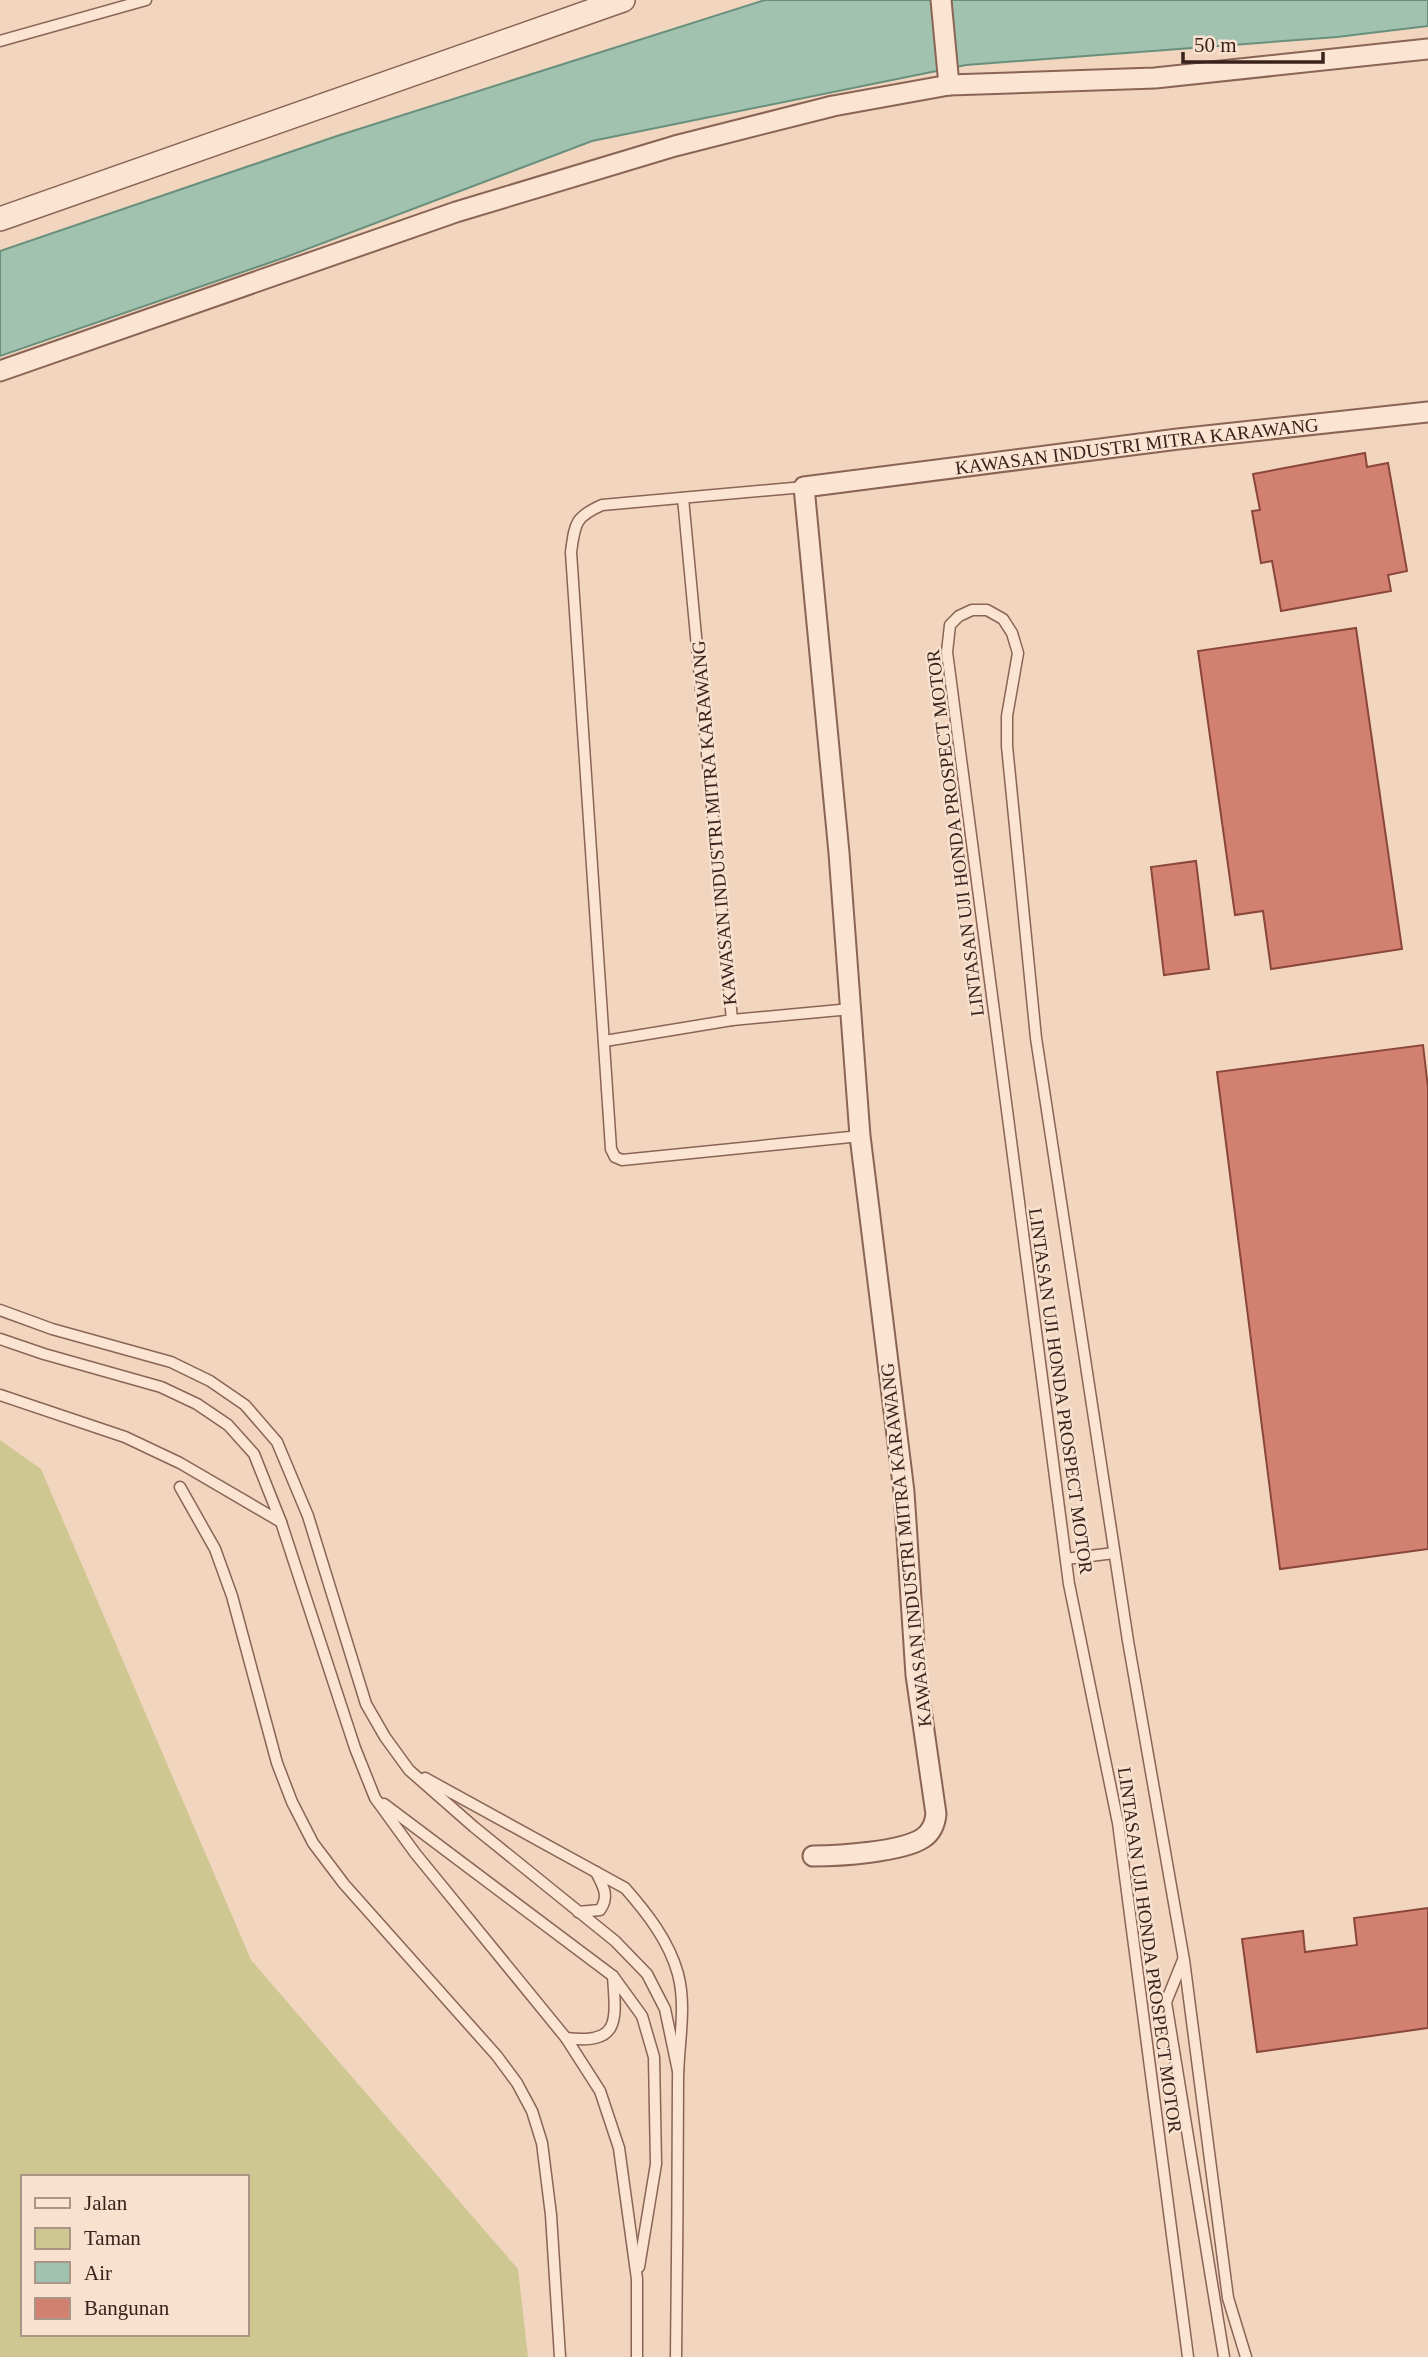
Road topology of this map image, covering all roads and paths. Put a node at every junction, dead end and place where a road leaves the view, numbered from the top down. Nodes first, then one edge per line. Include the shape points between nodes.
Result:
1 (146, 0) edge
2 (621, 0) edge
3 (941, 0) edge
4 (0, 41) edge
5 (1428, 49) edge
6 (948, 79) junction
7 (0, 219) edge
8 (0, 371) edge
9 (1428, 412) edge
10 (804, 487) junction
11 (683, 498) junction
12 (850, 1009) junction
13 (732, 1020) junction
14 (605, 1041) junction
15 (860, 1136) junction
16 (0, 1310) edge
17 (0, 1339) edge
18 (0, 1395) edge
19 (180, 1487) dead end
20 (281, 1522) junction
21 (1114, 1553) junction
22 (1066, 1559) junction
23 (409, 1770) junction
24 (375, 1798) junction
25 (813, 1856) dead end
26 (595, 1872) junction
27 (578, 1912) junction
28 (1184, 1960) junction
29 (613, 1976) junction
30 (566, 2038) junction
31 (678, 2071) junction
32 (637, 2279) junction
33 (560, 2357) edge
34 (636, 2357) edge
35 (676, 2357) edge
36 (1188, 2357) edge
37 (1224, 2357) edge
38 (1246, 2357) edge

1 - 4 lane
2 - 7 street
3 - 6 street
5 - 6 street via 1156,78
6 - 8 street via 675,146 456,212
9 - 10 street, KAWASAN INDUSTRI MITRA KARAWANG
10 - 11 lane, KAWASAN INDUSTRI MITRA KARAWANG
10 - 12 street, KAWASAN INDUSTRI MITRA KARAWANG
11 - 13 lane, KAWASAN INDUSTRI MITRA KARAWANG
11 - 14 lane, KAWASAN INDUSTRI MITRA KARAWANG via 603,505 584,513 575,528 571,552
12 - 13 lane
12 - 15 street, KAWASAN INDUSTRI MITRA KARAWANG
13 - 14 lane, KAWASAN INDUSTRI MITRA KARAWANG
14 - 15 lane, KAWASAN INDUSTRI MITRA KARAWANG via 611,1149 622,1160
15 - 25 street, KAWASAN INDUSTRI MITRA KARAWANG via 904,1492 916,1675 936,1814 934,1826 910,1843 859,1854
16 - 23 lane via 171,1362 246,1405 277,1442 308,1516 366,1704
17 - 20 lane via 162,1387 197,1404 228,1425 254,1454
18 - 20 lane via 125,1437
19 - 33 lane via 215,1549 277,1763 313,1843 496,2056 532,2111 542,2143 551,2215
20 - 24 lane
21 - 22 lane
21 - 22 lane, LINTASAN UJI HONDA PROSPECT MOTOR via 1036,1038 1007,746 1007,716 1018,653 1003,620 987,611 972,610 950,625 947,652
21 - 28 lane, LINTASAN UJI HONDA PROSPECT MOTOR
22 - 36 lane, LINTASAN UJI HONDA PROSPECT MOTOR via 1118,1823
23 - 26 lane
23 - 27 lane
24 - 29 lane
24 - 30 lane
26 - 27 lane via 606,1901 600,1910
26 - 31 lane via 625,1888 647,1913 678,1974 682,2004
27 - 31 lane via 647,1974 665,2009
28 - 37 lane, LINTASAN UJI HONDA PROSPECT MOTOR via 1167,2002
28 - 38 lane, LINTASAN UJI HONDA PROSPECT MOTOR via 1228,2298
29 - 30 lane via 616,2017 606,2034 588,2041
29 - 32 lane via 642,2016 654,2057 656,2164
30 - 32 lane via 600,2091 619,2148
31 - 35 lane
32 - 34 lane

